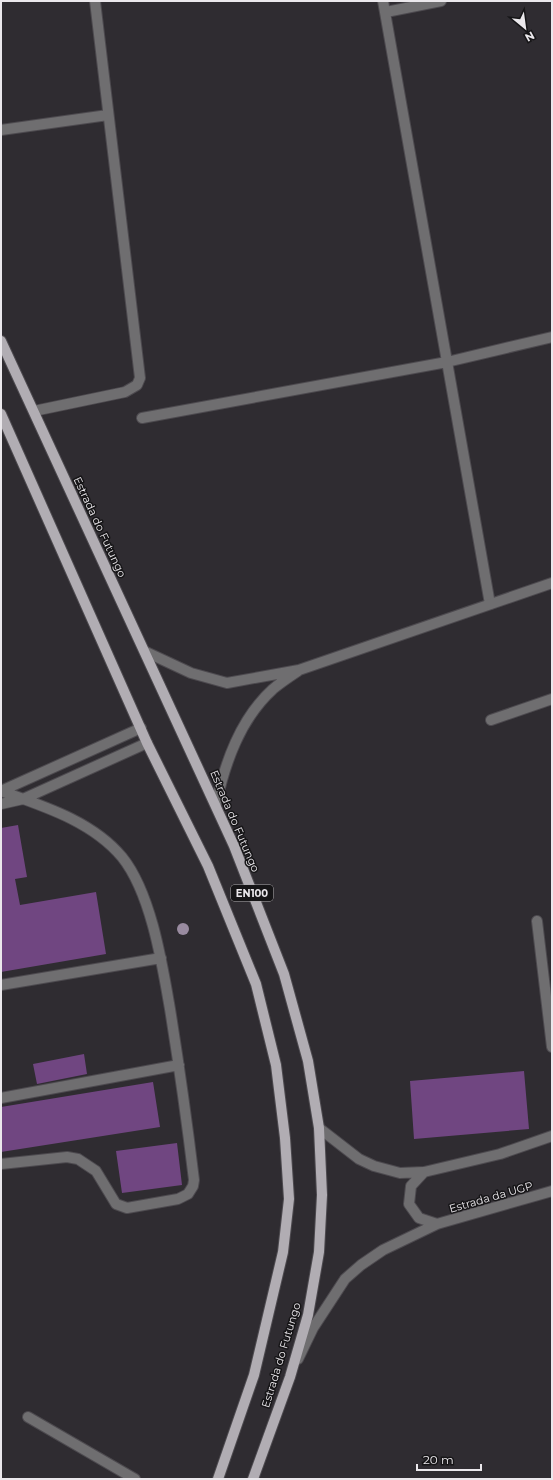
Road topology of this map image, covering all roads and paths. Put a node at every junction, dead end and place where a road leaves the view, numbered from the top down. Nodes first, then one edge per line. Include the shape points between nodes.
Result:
1 (95, 1) edge
2 (383, 1) edge
3 (440, 1) edge
4 (386, 12) junction
5 (108, 115) junction
6 (1, 130) edge
7 (552, 337) edge
8 (1, 340) edge
9 (447, 362) junction
10 (34, 411) junction
11 (1, 414) edge
12 (142, 418) dead end
13 (552, 583) edge
14 (490, 604) junction
15 (146, 652) junction
16 (299, 670) junction
17 (552, 699) edge
18 (491, 720) dead end
19 (141, 728) junction
20 (147, 743) junction
21 (1, 791) edge
22 (23, 799) junction
23 (1, 804) edge
24 (216, 804) junction
25 (537, 922) dead end
26 (161, 958) junction
27 (1, 985) edge
28 (552, 1045) edge
29 (179, 1065) junction
30 (1, 1098) edge
31 (319, 1128) junction
32 (552, 1136) edge
33 (1, 1164) edge
34 (424, 1172) junction
35 (552, 1191) edge
36 (437, 1224) junction
37 (290, 1377) junction
38 (28, 1417) dead end
39 (135, 1479) edge
40 (218, 1479) edge
41 (254, 1479) edge

1 - 5 street
2 - 4 street
3 - 4 street
4 - 9 street
5 - 6 street
5 - 10 street via 140,378 137,385 125,392
7 - 9 street
8 - 10 main road, Estrada do Futungo / EN100
9 - 12 street
9 - 14 street
10 - 15 main road, Estrada do Futungo / EN100
11 - 19 main road, Estrada do Futungo / EN100
13 - 14 street
14 - 16 street
15 - 16 street via 192,673 227,683
15 - 24 main road, Estrada do Futungo / EN100
16 - 24 street via 272,690 251,714 224,771
17 - 18 street
19 - 20 main road, Estrada do Futungo / EN100
19 - 21 street
20 - 22 street
20 - 40 main road, Estrada do Futungo / EN100 via 208,866 256,984 276,1065 285,1138 289,1199 283,1252 254,1375
21 - 22 street
22 - 23 street
22 - 26 street via 62,813 102,838 122,857 136,879
24 - 31 main road, Estrada do Futungo / EN100 via 284,974 308,1061
25 - 28 street
26 - 27 street
26 - 29 street
29 - 30 street
29 - 33 street via 194,1180 194,1186 188,1194 178,1199 127,1208 116,1204 96,1171 78,1159 67,1157
31 - 34 street via 359,1159 374,1166 400,1173
31 - 37 main road, Estrada do Futungo / EN100 via 322,1195 319,1252 308,1315
32 - 34 street via 500,1154
34 - 36 street via 411,1186 409,1204 420,1218
35 - 36 street, Estrada da UGP
36 - 37 street, Estrada da UGP via 383,1250 345,1279 313,1328
37 - 41 main road, Estrada do Futungo / EN100
38 - 39 street

